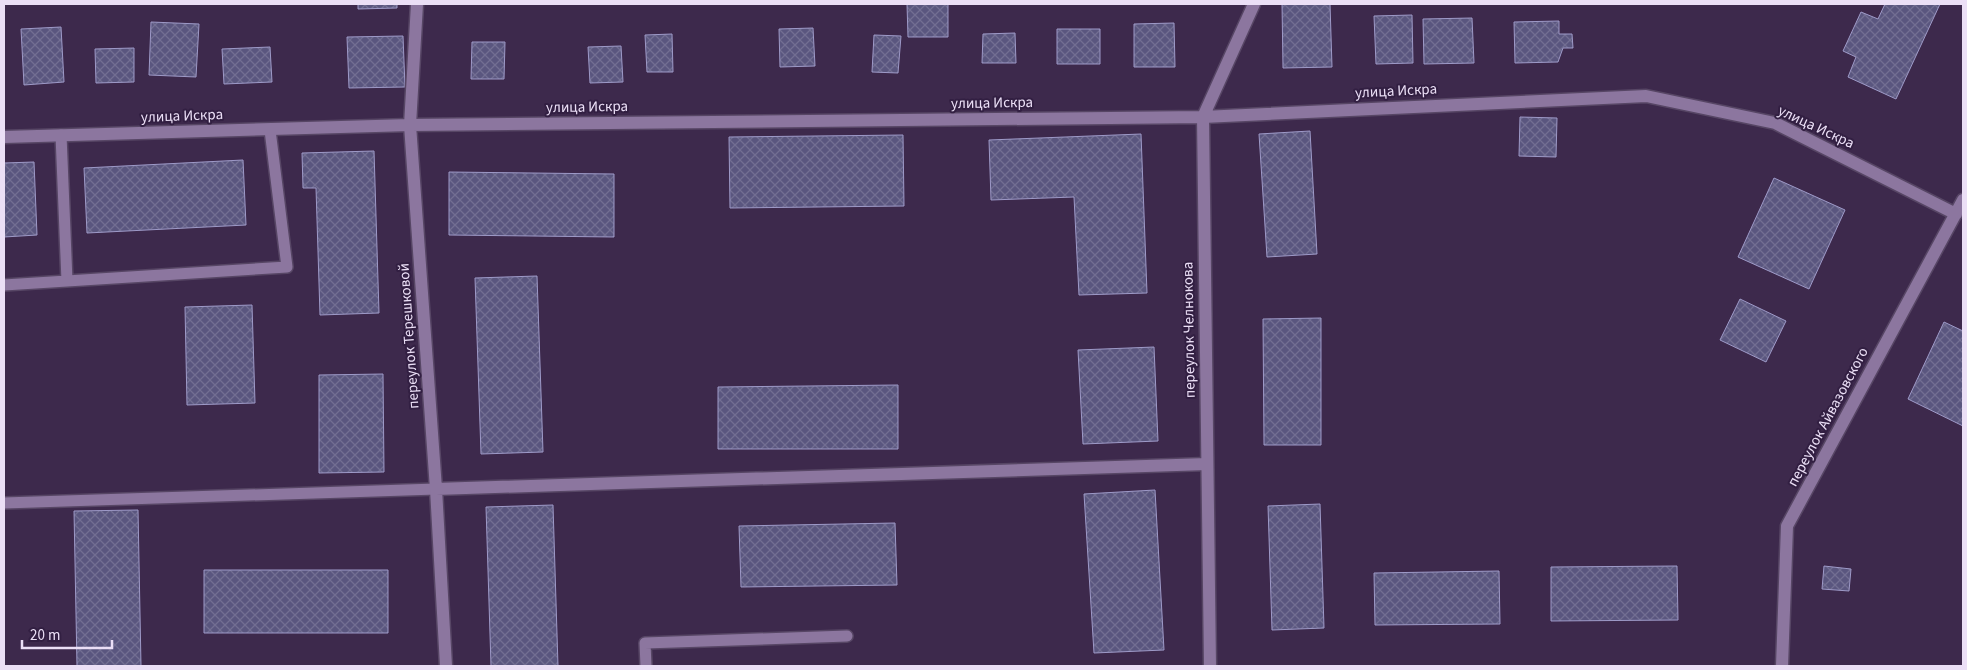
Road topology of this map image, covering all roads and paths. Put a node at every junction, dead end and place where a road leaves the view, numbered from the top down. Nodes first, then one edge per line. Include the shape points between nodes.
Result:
1 (417, 4) edge
2 (1254, 4) edge
3 (1203, 116) junction
4 (410, 125) junction
5 (270, 130) junction
6 (61, 135) junction
7 (4, 137) edge
8 (1963, 200) edge
9 (1956, 214) junction
10 (67, 281) junction
11 (4, 285) edge
12 (1207, 464) junction
13 (436, 489) junction
14 (4, 502) edge
15 (847, 636) dead end
16 (446, 666) edge
17 (646, 666) edge
18 (1210, 666) edge
19 (1782, 666) edge

1 - 4 street, переулок Терешковой
2 - 3 street, переулок Челнокова
3 - 4 street, улица Искра
3 - 9 street, улица Искра via 1646,96 1775,123
3 - 12 street, переулок Челнокова
4 - 5 street, улица Искра
4 - 13 street, переулок Терешковой
5 - 6 street, улица Искра
5 - 10 lane via 287,267
6 - 7 street, улица Искра
6 - 10 lane
8 - 9 street, переулок Айвазовского
9 - 19 street, переулок Айвазовского via 1787,526
10 - 11 lane
12 - 13 street
12 - 18 street, переулок Челнокова
13 - 14 lane
13 - 16 street, переулок Терешковой
15 - 17 lane via 645,643

